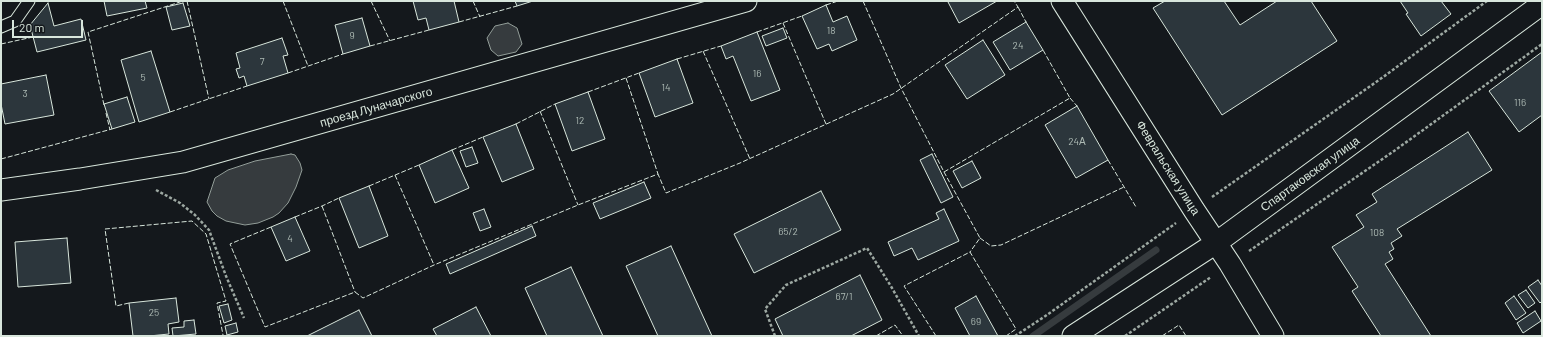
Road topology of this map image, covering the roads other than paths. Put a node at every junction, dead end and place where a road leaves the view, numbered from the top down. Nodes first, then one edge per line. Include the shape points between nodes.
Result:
1 (29, 1) edge
2 (743, 1) edge
3 (1062, 1) edge
4 (1542, 4) edge
5 (1, 27) edge
6 (1, 190) edge
7 (1216, 243) junction
8 (1073, 336) edge
9 (1273, 336) edge

1 - 5 lane via 15,21
2 - 6 street, проезд Луначарского via 184,162
3 - 7 street, Февральская улица
4 - 7 street, Спартаковская улица
7 - 8 street, Спартаковская улица
7 - 9 street, Февральская улица

